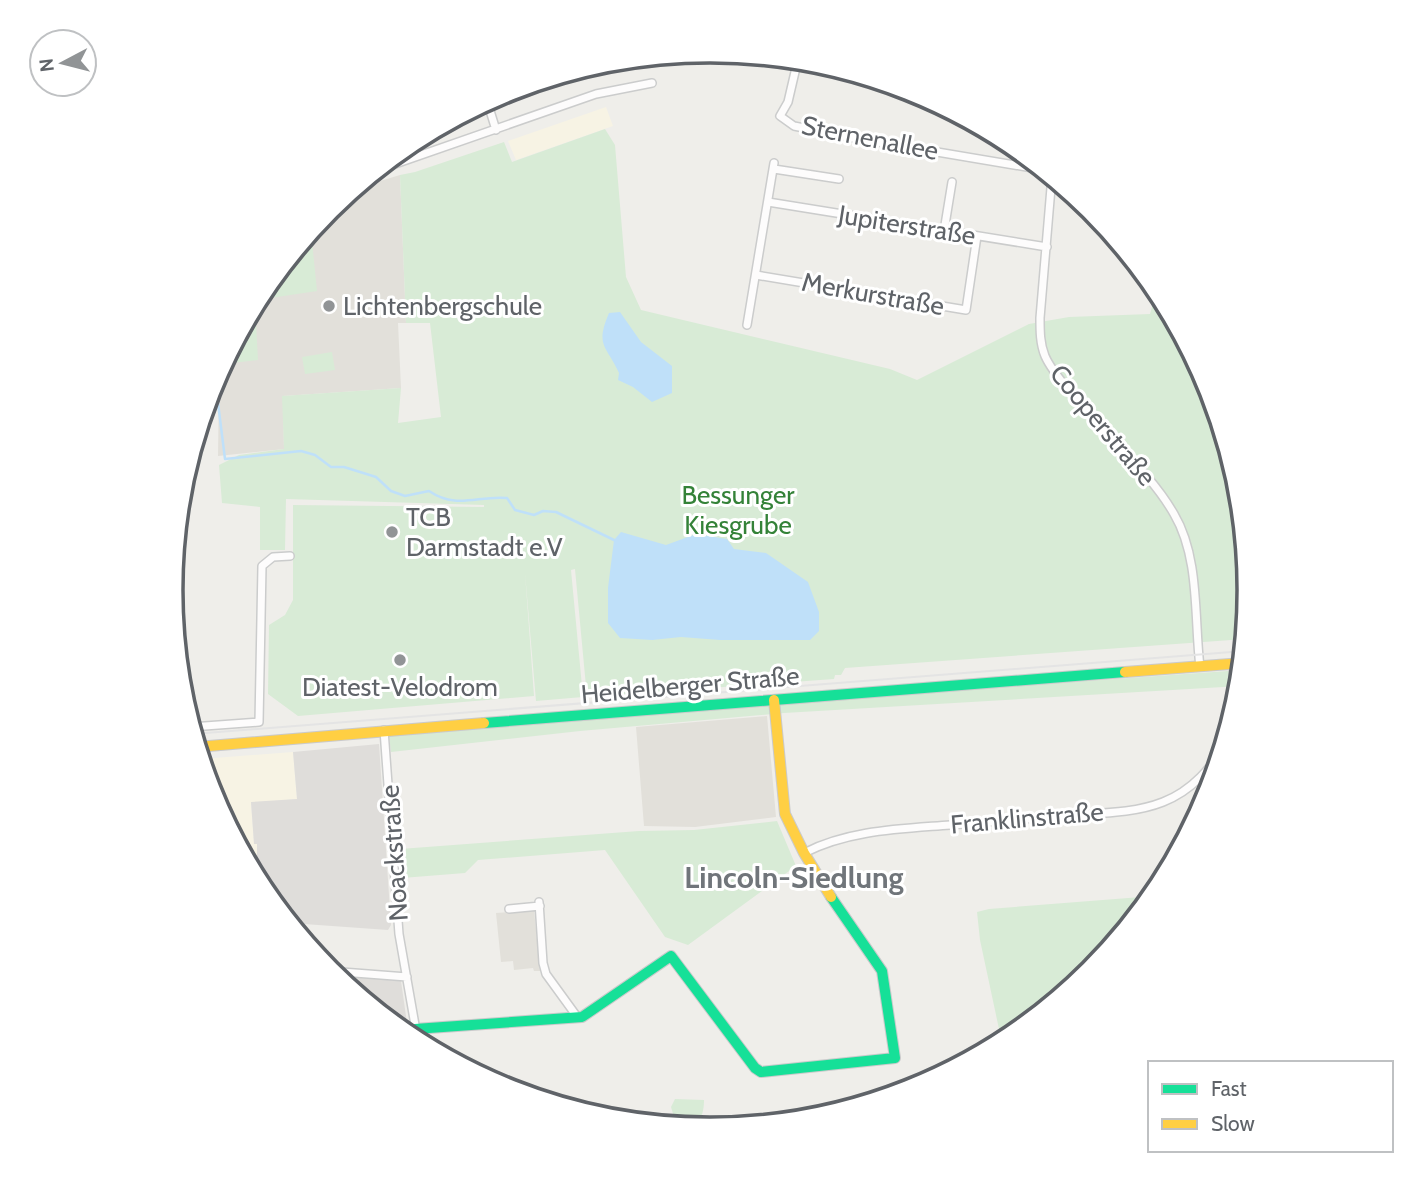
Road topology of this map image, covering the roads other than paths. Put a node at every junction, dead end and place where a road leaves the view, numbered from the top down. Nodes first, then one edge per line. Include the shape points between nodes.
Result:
1 (795, 70) edge
2 (652, 83) dead end
3 (490, 111) edge
4 (496, 130) junction
5 (406, 160) edge
6 (1023, 167) edge
7 (839, 179) dead end
8 (952, 182) dead end
9 (1051, 188) edge
10 (768, 202) junction
11 (944, 231) junction
12 (977, 236) junction
13 (1047, 247) junction
14 (756, 275) junction
15 (747, 325) dead end
16 (290, 556) dead end
17 (1232, 664) edge
18 (1200, 667) junction
19 (774, 700) junction
20 (201, 726) edge
21 (384, 730) junction
22 (207, 746) edge
23 (1205, 771) edge
24 (804, 853) junction
25 (509, 909) dead end
26 (348, 972) edge
27 (407, 976) junction
28 (578, 1018) junction
29 (414, 1025) edge
30 (419, 1029) edge

1 - 6 street, Sternenallee via 780,116 794,126
2 - 4 street via 596,94
3 - 4 street
4 - 5 street
7 - 10 street via 774,166
8 - 11 street
9 - 13 street, Cooperstraße
10 - 11 street, Jupiterstraße
10 - 14 street
11 - 12 street, Jupiterstraße
12 - 13 street, Jupiterstraße
12 - 14 street, Merkurstraße via 966,310
13 - 18 street, Cooperstraße via 1040,318 1045,356 1088,415 1159,491 1176,516 1188,554
14 - 15 street
16 - 20 street via 273,557 262,566 259,722
17 - 18 street, Heidelberger Straße
18 - 19 street, Heidelberger Straße
19 - 21 street, Heidelberger Straße
19 - 24 street via 785,814
21 - 22 street, Heidelberger Straße
21 - 27 street, Noackstraße via 396,900
23 - 24 street, Franklinstraße via 1166,801 1145,808 888,830 836,839
24 - 28 street via 882,971 895,1058 761,1072 671,956
25 - 28 street via 540,904 543,963
26 - 27 street
27 - 29 street, Noackstraße
28 - 30 street

